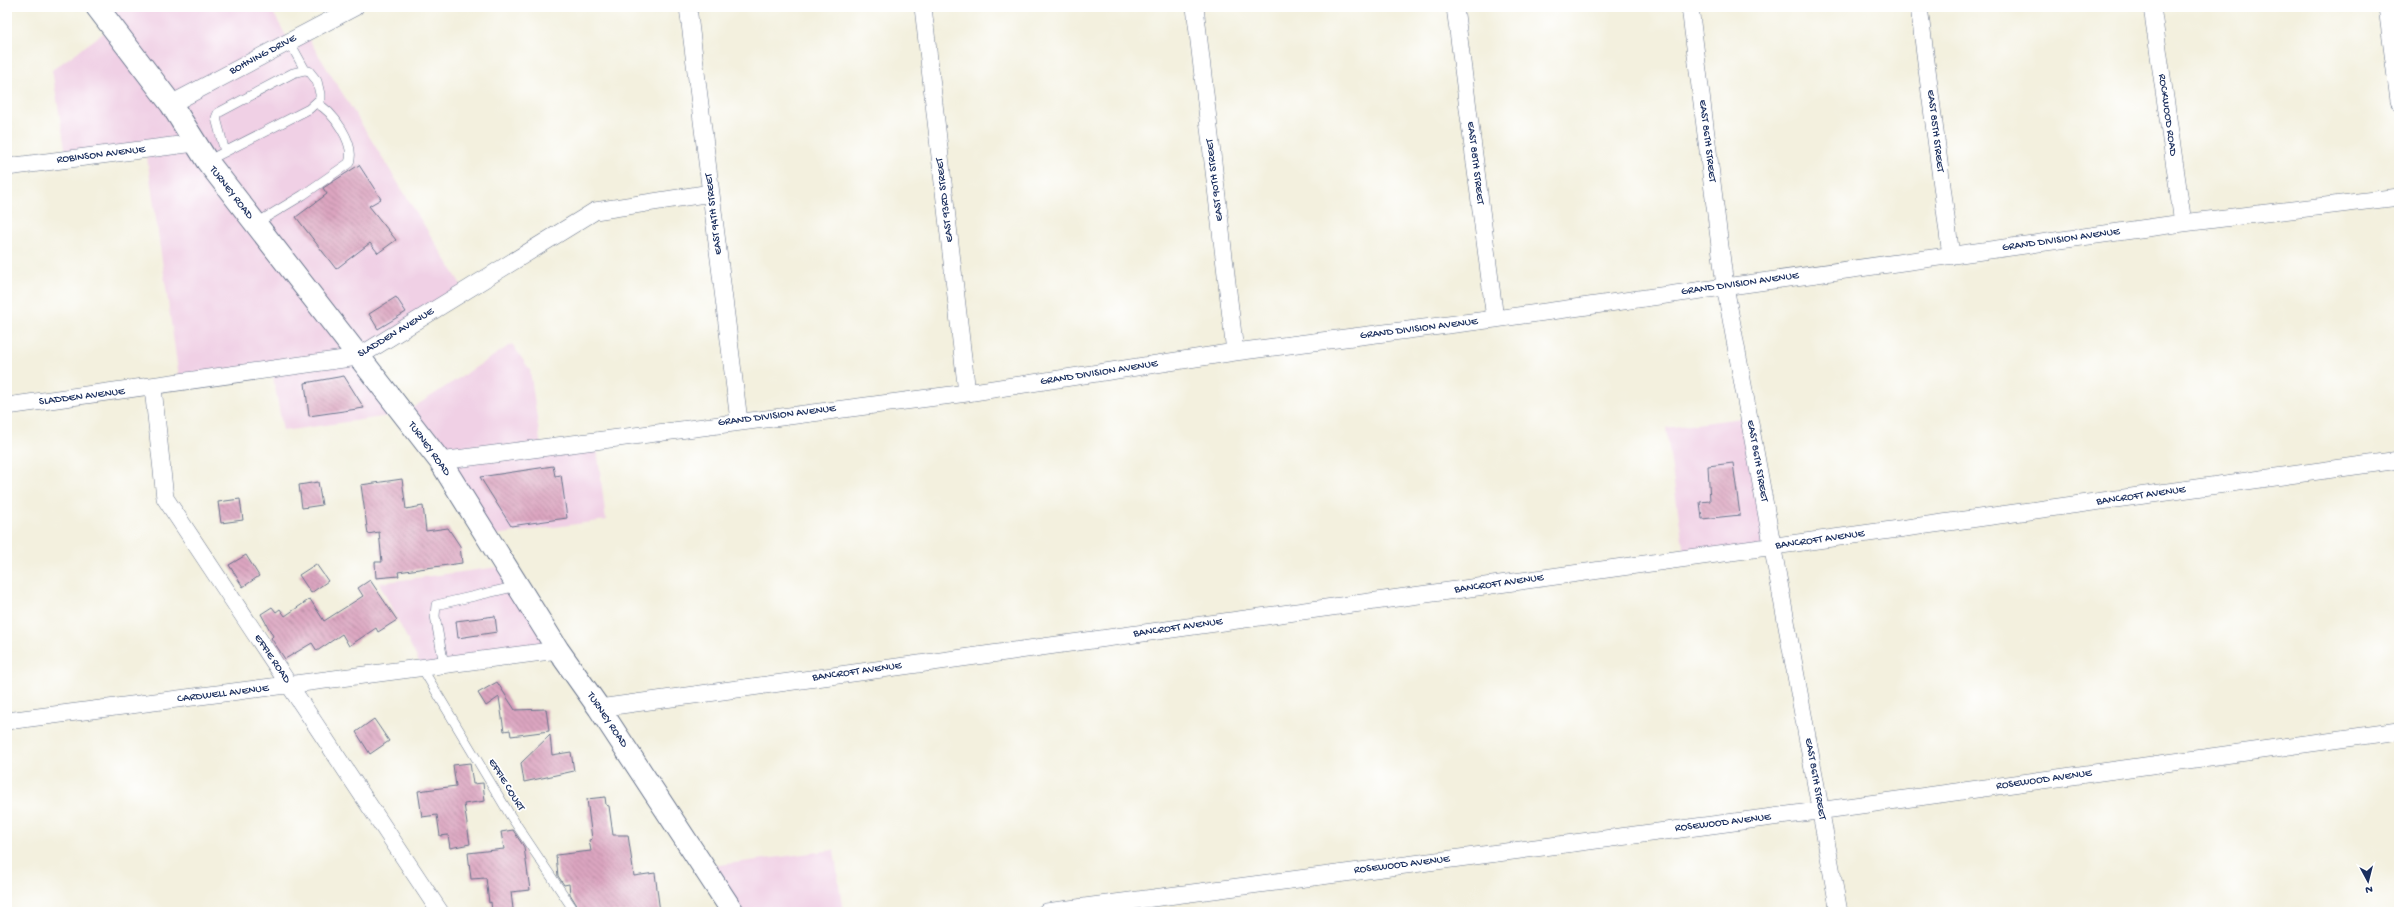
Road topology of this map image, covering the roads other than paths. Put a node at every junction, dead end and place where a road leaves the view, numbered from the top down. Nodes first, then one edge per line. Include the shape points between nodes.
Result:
1 (97, 7) edge
2 (355, 7) edge
3 (688, 7) edge
4 (924, 7) edge
5 (1195, 7) edge
6 (1455, 7) edge
7 (1690, 7) edge
8 (1919, 7) edge
9 (2152, 7) edge
10 (2386, 7) edge
11 (289, 42) junction
12 (305, 70) junction
13 (2399, 101) edge
14 (316, 103) junction
15 (171, 104) junction
16 (209, 152) junction
17 (7, 167) edge
18 (711, 193) junction
19 (2399, 197) edge
20 (2183, 223) junction
21 (255, 224) junction
22 (1951, 256) junction
23 (1725, 286) junction
24 (1495, 319) junction
25 (1235, 352) junction
26 (358, 357) junction
27 (153, 388) junction
28 (967, 393) junction
29 (7, 406) edge
30 (739, 421) junction
31 (2399, 460) edge
32 (440, 461) junction
33 (1772, 547) junction
34 (518, 586) junction
35 (558, 650) junction
36 (444, 665) junction
37 (422, 668) junction
38 (290, 685) junction
39 (599, 708) junction
40 (7, 721) edge
41 (2399, 731) edge
42 (1821, 810) junction
43 (440, 912) edge
44 (575, 912) edge
45 (733, 912) edge
46 (1046, 912) edge
47 (1839, 912) edge

1 - 15 main road, TURNEY ROAD
2 - 11 street, BOHNING DRIVE
3 - 18 street, EAST 94TH STREET
4 - 28 street, EAST 93RD STREET
5 - 25 street, EAST 90TH STREET
6 - 24 street, EAST 88TH STREET
7 - 23 street, EAST 86TH STREET
8 - 22 street, EAST 85TH STREET
9 - 20 street, ROCKWOOD ROAD
10 - 13 street
11 - 12 lane
11 - 15 street, BOHNING DRIVE
12 - 14 lane via 313,75 319,88 320,99
12 - 16 lane via 283,77 218,113
14 - 16 lane
14 - 21 lane via 328,109 339,125 349,148 350,160 309,191
15 - 16 main road, TURNEY ROAD
16 - 17 street, ROBINSON AVENUE
16 - 21 main road, TURNEY ROAD
18 - 26 street, SLADDEN AVENUE via 595,211
18 - 30 street, EAST 94TH STREET
19 - 20 street, GRAND DIVISION AVENUE
20 - 22 street, GRAND DIVISION AVENUE
21 - 26 main road, TURNEY ROAD
22 - 23 street, GRAND DIVISION AVENUE
23 - 24 street, GRAND DIVISION AVENUE
23 - 33 street, EAST 86TH STREET
24 - 25 street, GRAND DIVISION AVENUE
25 - 28 street, GRAND DIVISION AVENUE
26 - 27 street, SLADDEN AVENUE
26 - 32 main road, TURNEY ROAD
27 - 29 street, SLADDEN AVENUE
27 - 38 street, EFFIE ROAD via 165,498
28 - 30 street, GRAND DIVISION AVENUE
30 - 32 street, GRAND DIVISION AVENUE
31 - 33 street, BANCROFT AVENUE
32 - 34 main road, TURNEY ROAD
33 - 39 street, BANCROFT AVENUE
33 - 42 street, EAST 86TH STREET
34 - 35 main road, TURNEY ROAD
34 - 36 lane via 436,606 435,616
35 - 36 street, CARDWELL AVENUE
35 - 39 main road, TURNEY ROAD
36 - 37 street, CARDWELL AVENUE
37 - 38 street, CARDWELL AVENUE
37 - 44 lane, EFFIE COURT via 510,815
38 - 40 street, CARDWELL AVENUE
38 - 43 street, EFFIE ROAD
39 - 45 main road, TURNEY ROAD
41 - 42 street, ROSEWOOD AVENUE
42 - 46 street, ROSEWOOD AVENUE
42 - 47 street, EAST 86TH STREET

